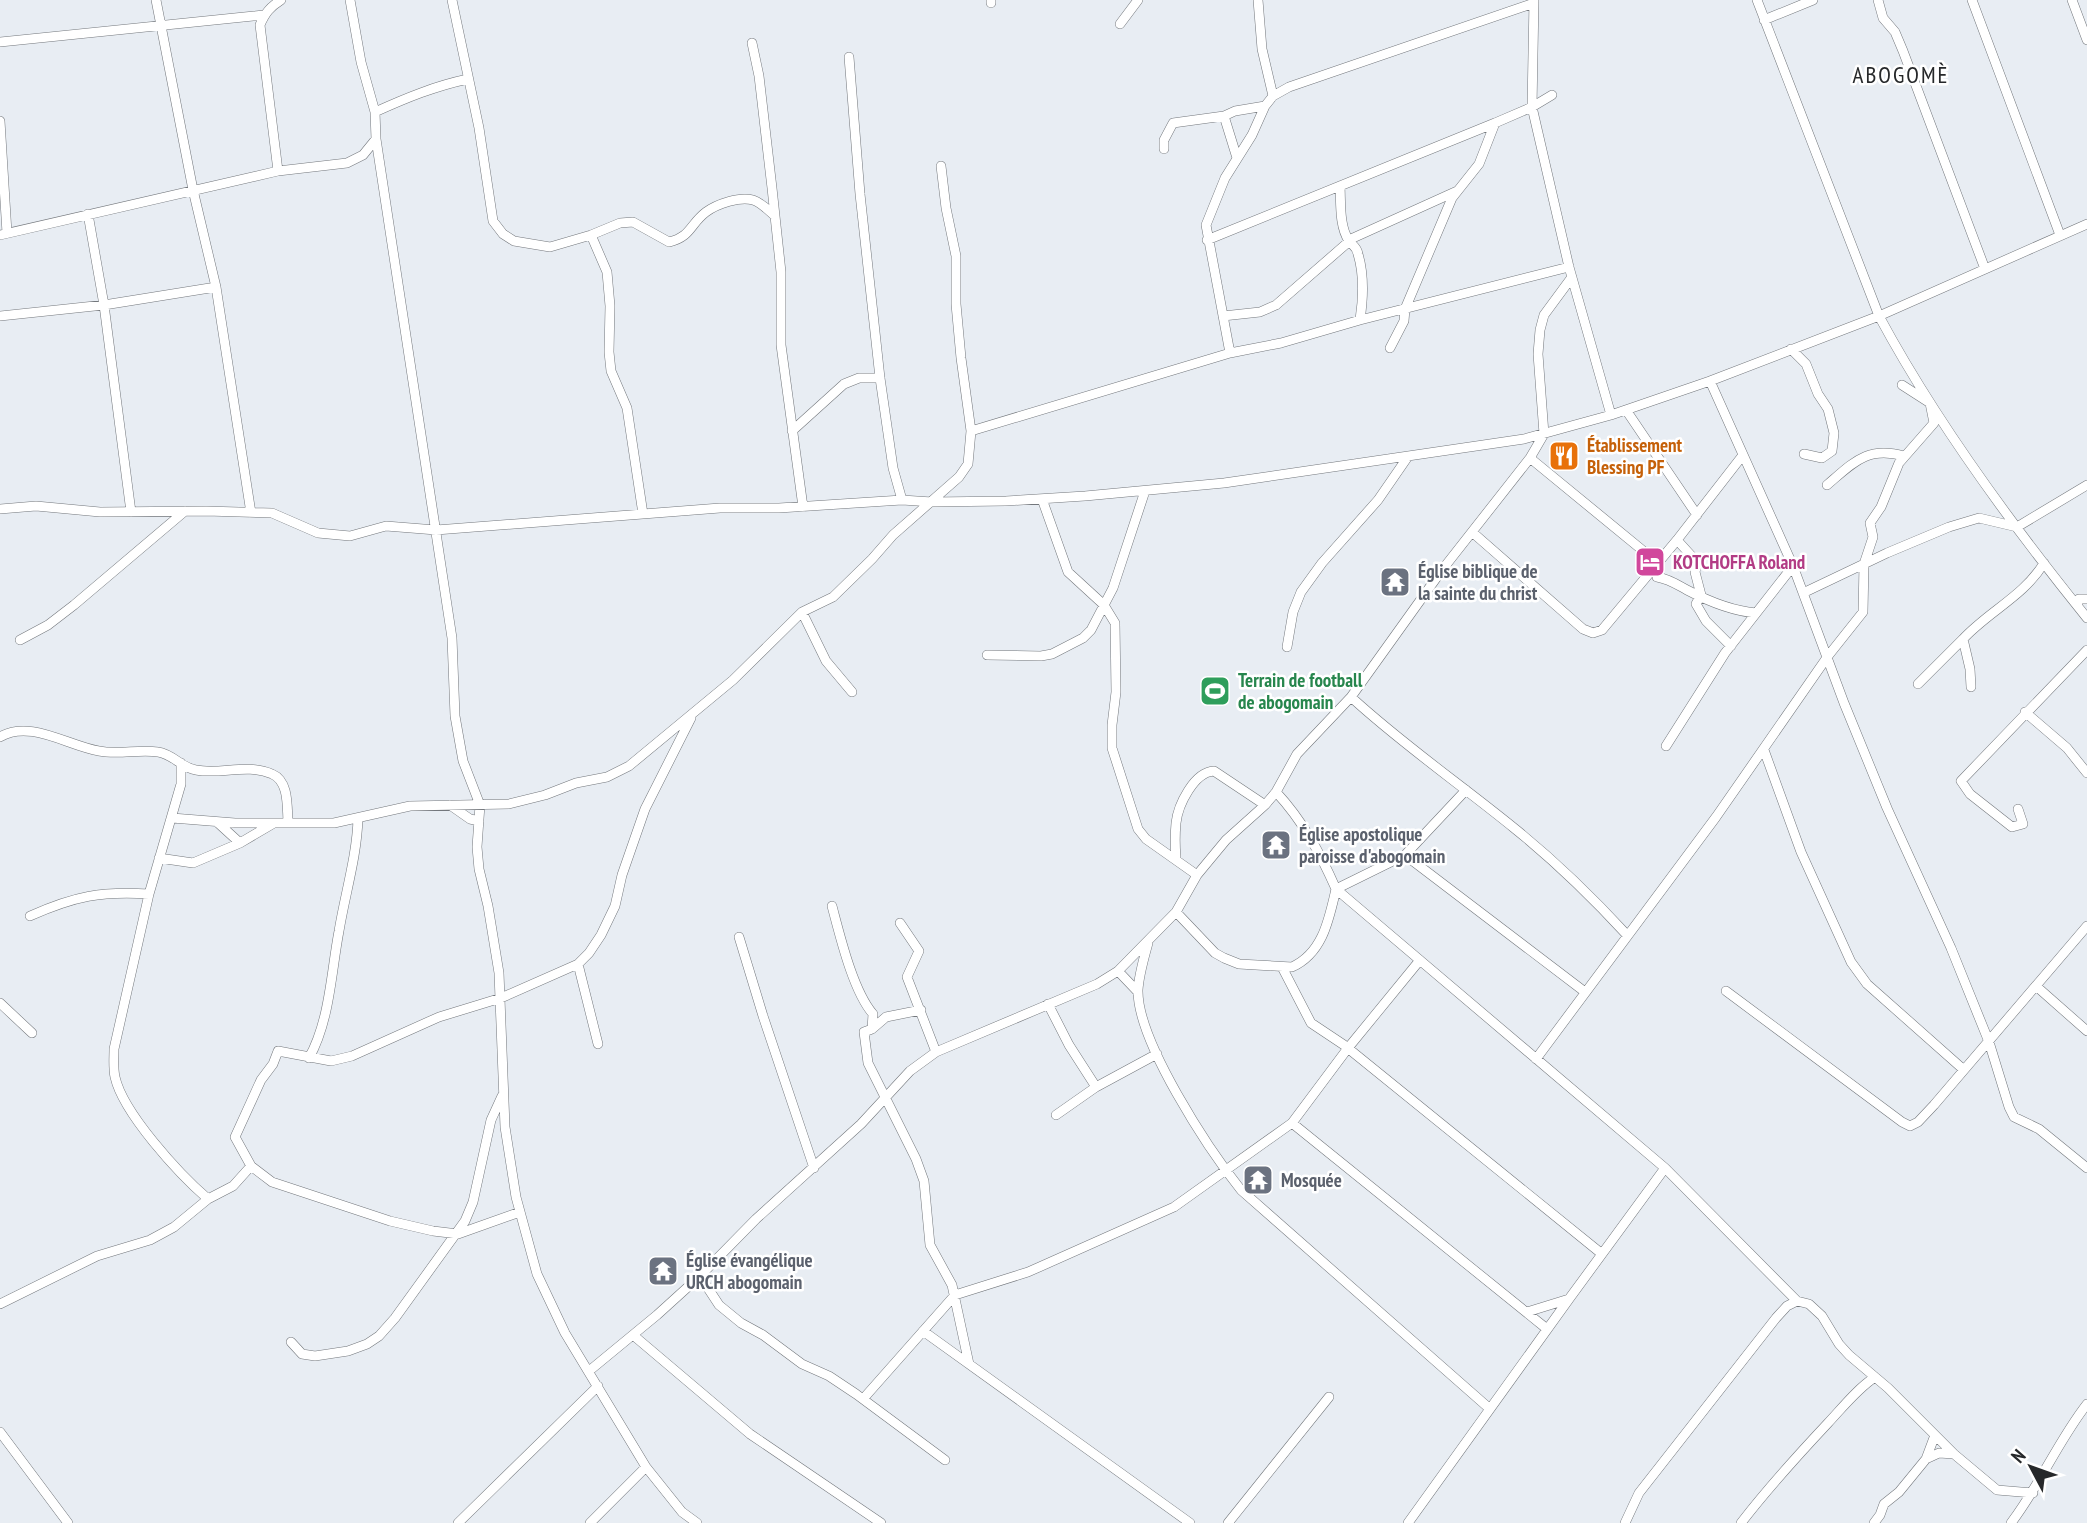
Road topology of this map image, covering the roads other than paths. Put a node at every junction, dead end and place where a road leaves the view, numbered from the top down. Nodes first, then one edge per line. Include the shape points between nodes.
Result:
1 (156, 0) edge
2 (281, 0) edge
3 (350, 0) edge
4 (452, 0) edge
5 (1138, 0) edge
6 (1258, 0) edge
7 (1757, 0) edge
8 (1813, 0) edge
9 (1878, 0) edge
10 (1972, 0) edge
11 (2072, 0) edge
12 (1534, 2) edge
13 (264, 15) junction
14 (1764, 20) junction
15 (1121, 24) dead end
16 (161, 26) junction
17 (2087, 40) edge
18 (0, 42) edge
19 (752, 43) dead end
20 (849, 57) dead end
21 (468, 79) junction
22 (1552, 95) dead end
23 (1273, 96) junction
24 (1265, 106) junction
25 (1532, 107) junction
26 (375, 112) junction
27 (1224, 116) junction
28 (0, 121) edge
29 (1495, 123) junction
30 (376, 139) junction
31 (1164, 149) dead end
32 (1237, 158) junction
33 (941, 166) dead end
34 (278, 170) junction
35 (1340, 186) junction
36 (193, 190) junction
37 (1457, 191) junction
38 (88, 215) junction
39 (775, 216) junction
40 (2087, 224) edge
41 (3, 234) edge
42 (591, 235) junction
43 (2060, 235) junction
44 (1207, 240) junction
45 (1349, 241) junction
46 (1569, 267) junction
47 (1985, 269) junction
48 (1572, 277) junction
49 (216, 287) junction
50 (104, 305) junction
51 (1405, 309) junction
52 (0, 316) edge
53 (1223, 316) junction
54 (1879, 316) junction
55 (1360, 320) junction
56 (1390, 348) dead end
57 (1791, 349) junction
58 (1230, 353) junction
59 (880, 378) junction
60 (1710, 381) junction
61 (1902, 385) dead end
62 (1930, 402) junction
63 (1626, 410) junction
64 (1611, 415) junction
65 (792, 430) junction
66 (971, 431) junction
67 (1544, 434) junction
68 (1804, 454) dead end
69 (1743, 455) junction
70 (1904, 456) junction
71 (1407, 458) junction
72 (1530, 458) junction
73 (1827, 485) dead end
74 (2087, 485) edge
75 (1145, 491) junction
76 (1042, 499) junction
77 (902, 500) junction
78 (932, 502) junction
79 (803, 507) junction
80 (0, 509) edge
81 (185, 511) junction
82 (131, 512) junction
83 (251, 513) junction
84 (643, 514) junction
85 (1697, 515) junction
86 (2017, 527) junction
87 (436, 530) junction
88 (1472, 532) junction
89 (1677, 540) junction
90 (2044, 563) junction
91 (1658, 564) junction
92 (1864, 564) junction
93 (1793, 566) junction
94 (1803, 593) junction
95 (1701, 595) junction
96 (2087, 599) edge
97 (1104, 605) junction
98 (2077, 606) junction
99 (802, 612) junction
100 (1756, 613) junction
101 (2087, 618) edge
102 (1964, 639) junction
103 (20, 640) dead end
104 (1731, 646) junction
105 (1287, 647) dead end
106 (2087, 650) edge
107 (987, 655) dead end
108 (1828, 656) junction
109 (1917, 684) dead end
110 (1971, 687) dead end
111 (852, 692) dead end
112 (1350, 697) junction
113 (2025, 712) junction
114 (693, 713) junction
115 (0, 737) edge
116 (1666, 746) dead end
117 (1764, 750) junction
118 (181, 763) junction
119 (2087, 774) edge
120 (1466, 790) junction
121 (1276, 792) junction
122 (450, 805) junction
123 (1265, 805) junction
124 (480, 806) junction
125 (2018, 809) dead end
126 (172, 818) junction
127 (358, 818) junction
128 (217, 821) junction
129 (479, 821) junction
130 (276, 822) junction
131 (288, 822) junction
132 (240, 843) junction
133 (1405, 855) junction
134 (1176, 858) junction
135 (159, 859) junction
136 (1197, 875) junction
137 (1336, 889) junction
138 (149, 894) junction
139 (832, 906) dead end
140 (1176, 912) junction
141 (30, 916) dead end
142 (900, 923) dead end
143 (2087, 926) edge
144 (1627, 935) junction
145 (739, 937) dead end
146 (1149, 942) junction
147 (1420, 960) junction
148 (578, 964) junction
149 (1283, 968) junction
150 (1118, 971) junction
151 (2036, 986) junction
152 (1726, 991) dead end
153 (1138, 992) junction
154 (1586, 992) junction
155 (501, 998) junction
156 (0, 1003) edge
157 (1048, 1004) junction
158 (921, 1010) junction
159 (872, 1028) junction
160 (2087, 1031) edge
161 (32, 1033) dead end
162 (1989, 1042) junction
163 (598, 1044) dead end
164 (1348, 1048) junction
165 (936, 1052) junction
166 (1157, 1054) junction
167 (309, 1058) junction
168 (1536, 1059) junction
169 (1964, 1070) junction
170 (1096, 1087) junction
171 (503, 1094) junction
172 (884, 1099) junction
173 (1056, 1115) dead end
174 (1292, 1123) junction
175 (251, 1166) junction
176 (814, 1167) junction
177 (1665, 1168) junction
178 (2087, 1168) edge
179 (1226, 1172) junction
180 (208, 1199) junction
181 (520, 1212) junction
182 (458, 1234) junction
183 (1602, 1254) junction
184 (700, 1276) junction
185 (955, 1295) junction
186 (1569, 1299) junction
187 (1797, 1301) junction
188 (0, 1304) edge
189 (1527, 1312) junction
190 (1548, 1329) junction
191 (923, 1331) junction
192 (633, 1335) junction
193 (290, 1342) dead end
194 (968, 1364) junction
195 (589, 1371) junction
196 (1875, 1377) junction
197 (598, 1386) junction
198 (1329, 1397) dead end
199 (863, 1399) junction
200 (2087, 1404) edge
201 (1490, 1409) junction
202 (0, 1432) edge
203 (1935, 1434) junction
204 (1954, 1454) junction
205 (1926, 1459) junction
206 (945, 1460) dead end
207 (646, 1467) junction
208 (2033, 1493) junction
209 (68, 1523) edge
210 (458, 1523) edge
211 (590, 1523) edge
212 (697, 1523) edge
213 (881, 1523) edge
214 (1190, 1523) edge
215 (1228, 1523) edge
216 (1408, 1523) edge
217 (1625, 1523) edge
218 (1741, 1523) edge
219 (1874, 1523) edge
220 (2011, 1523) edge

1 - 16 street
2 - 13 street
3 - 26 street
4 - 21 street
5 - 15 street
6 - 23 street via 1262,49
7 - 14 street
8 - 14 street
9 - 47 street via 1883,19 1903,51
10 - 43 street
11 - 17 street
12 - 23 street
12 - 25 street
13 - 16 street
13 - 34 street via 260,25
14 - 54 street
16 - 18 street
16 - 36 street
19 - 39 street
20 - 59 street
21 - 26 street via 412,95
21 - 42 street via 493,221 503,234 514,241 550,247
22 - 25 street
23 - 24 street
24 - 27 street
24 - 32 street
25 - 29 street
25 - 46 street
26 - 30 street
27 - 31 street via 1173,123
27 - 32 street
28 - 41 street
29 - 35 street
29 - 37 street via 1479,164
30 - 34 street via 363,155 347,163
30 - 87 street
32 - 44 street via 1210,211
33 - 66 street via 956,256 961,358
34 - 36 street
35 - 44 street
35 - 45 street
36 - 38 street
36 - 49 street
37 - 45 street
37 - 51 street
38 - 41 street
38 - 50 street
39 - 42 street via 751,199 736,200 707,211 688,233 669,242 633,222
39 - 65 street via 781,345
40 - 43 street
42 - 84 street via 607,272 611,371 627,408
43 - 47 street
44 - 53 street
45 - 53 street via 1276,305
45 - 55 street via 1359,257
46 - 48 street
46 - 51 street
47 - 54 street
48 - 64 street
48 - 67 street via 1544,315 1539,330
49 - 50 street
49 - 83 street
50 - 52 street
50 - 82 street
51 - 55 street
51 - 56 street
53 - 58 street
54 - 57 street
54 - 62 street
55 - 58 street
57 - 60 street
57 - 68 street via 1806,364 1834,433 1832,451 1822,458
58 - 66 street
59 - 65 street via 844,384
59 - 77 street
60 - 63 street
60 - 69 street
61 - 62 street
62 - 70 street via 1934,423
62 - 86 street
63 - 64 street
63 - 85 street
64 - 67 street
65 - 79 street
66 - 78 street via 968,464
67 - 71 street
67 - 72 street
69 - 85 street
69 - 93 street
70 - 73 street via 1868,454
70 - 92 street via 1870,523 1873,537
71 - 75 street
71 - 105 street via 1301,592
72 - 88 street
72 - 91 street
74 - 86 street
75 - 76 street
75 - 97 street
76 - 78 street
76 - 97 street via 1068,572
77 - 78 street
77 - 79 street
78 - 99 street via 833,597
79 - 84 street
80 - 82 street via 36,506
81 - 82 street
81 - 83 street
81 - 103 street via 74,605
83 - 87 street via 272,513 318,533 350,536 386,526
84 - 87 street
85 - 89 street
86 - 90 street
86 - 92 street via 1979,518
87 - 124 street via 452,638 455,716 463,761
88 - 91 street via 1593,634 1602,631
88 - 112 street
89 - 91 street
89 - 95 street via 1698,562 1695,572
90 - 98 street
90 - 102 street via 2034,580
91 - 95 street via 1657,577
92 - 94 street
92 - 108 street via 1863,612
93 - 94 street
93 - 100 street
94 - 108 street
95 - 100 street via 1738,612
95 - 104 street via 1696,604
96 - 98 street via 2079,599
97 - 107 street via 1083,638 1052,654
97 - 134 street via 1115,623 1117,643 1112,748 1138,829
98 - 101 street
99 - 111 street via 826,661
99 - 114 street
100 - 104 street
102 - 109 street
102 - 110 street
104 - 116 street
106 - 113 street
108 - 117 street
108 - 162 street via 1887,808
112 - 120 street
112 - 121 street via 1297,754
113 - 119 street via 2067,748
113 - 125 street via 1961,781 1970,794 2012,827 2023,824
114 - 124 street via 629,766 607,777 509,804
114 - 148 street via 645,809 615,906 601,935
115 - 118 street via 26,731 98,751 158,752
117 - 144 street
117 - 169 street via 1801,852 1851,962 1867,984
118 - 126 street
118 - 131 street via 200,771 238,769 272,774 283,784
120 - 133 street
120 - 144 street via 1576,881
121 - 123 street
121 - 137 street via 1311,836
122 - 124 street
122 - 127 street via 410,806
122 - 129 street
123 - 134 street via 1214,771 1207,771 1197,779 1176,820
123 - 136 street via 1226,840
124 - 129 street
126 - 128 street
126 - 135 street
127 - 131 street via 334,823
127 - 167 street via 325,1017
128 - 130 street
128 - 132 street
129 - 155 street via 479,869
130 - 131 street
130 - 132 street
132 - 135 street via 194,863
133 - 137 street
133 - 154 street
134 - 136 street
135 - 138 street
136 - 140 street
137 - 147 street
137 - 149 street via 1325,934 1299,964
138 - 141 street via 115,891 86,896
138 - 180 street via 114,1049 114,1075 139,1122
139 - 159 street via 866,1006 873,1014
140 - 146 street
140 - 149 street via 1224,958
142 - 158 street via 919,951 907,977
143 - 151 street
144 - 154 street
145 - 176 street
146 - 150 street
146 - 153 street
147 - 164 street
147 - 168 street
148 - 155 street
148 - 163 street
149 - 164 street via 1311,1023
150 - 153 street
150 - 157 street
151 - 160 street
151 - 162 street
152 - 169 street via 1910,1126
153 - 166 street via 1145,1028
154 - 168 street
155 - 167 street via 439,1017 352,1056 331,1061
155 - 171 street
156 - 161 street
157 - 165 street
157 - 170 street
158 - 159 street via 886,1017
158 - 165 street
159 - 172 street via 864,1032 867,1063
162 - 169 street
162 - 178 street via 2014,1116 2039,1129
164 - 174 street
164 - 183 street
165 - 172 street
166 - 170 street
166 - 179 street
167 - 175 street via 278,1051 261,1080 235,1138
168 - 177 street
170 - 173 street
171 - 181 street
171 - 182 street via 491,1120 473,1202
172 - 176 street
172 - 185 street via 924,1181 930,1245
174 - 179 street
174 - 189 street
175 - 180 street via 233,1186
175 - 182 street via 272,1182 390,1220
176 - 184 street
177 - 183 street
177 - 187 street
179 - 185 street via 1174,1207 1028,1272
179 - 201 street
180 - 188 street via 150,1240 97,1256
181 - 182 street
181 - 195 street via 537,1274
182 - 193 street via 395,1318 367,1344 315,1356 302,1354
183 - 186 street
184 - 192 street
184 - 199 street via 719,1305 741,1323
185 - 191 street
185 - 194 street
186 - 189 street
186 - 190 street
187 - 196 street via 1809,1304 1822,1316 1839,1344
187 - 217 street via 1776,1318 1639,1493
189 - 190 street
190 - 201 street
191 - 194 street
191 - 199 street
192 - 195 street
192 - 213 street via 750,1434
194 - 214 street
195 - 197 street
196 - 203 street
196 - 218 street via 1812,1440
197 - 207 street
197 - 210 street
198 - 215 street
199 - 206 street
200 - 208 street
201 - 216 street
202 - 209 street
203 - 204 street
203 - 205 street
204 - 205 street via 1939,1453
204 - 208 street via 1997,1490
205 - 219 street via 1884,1504
207 - 211 street
207 - 212 street via 682,1512
208 - 220 street

